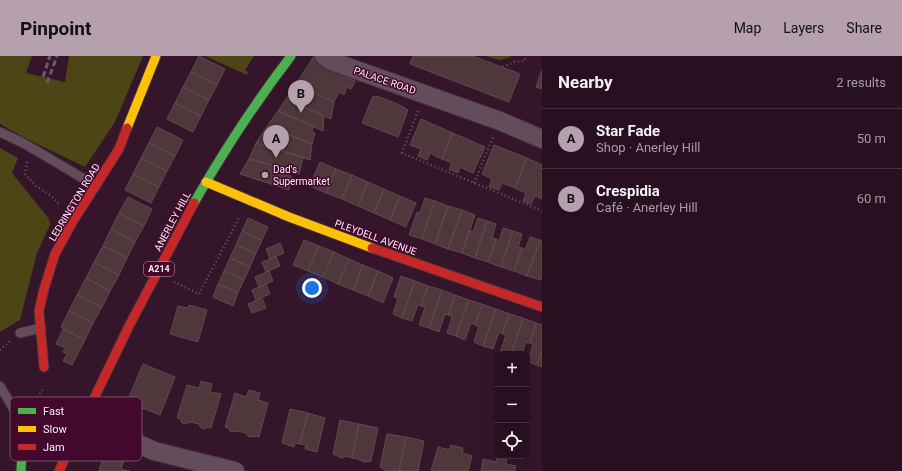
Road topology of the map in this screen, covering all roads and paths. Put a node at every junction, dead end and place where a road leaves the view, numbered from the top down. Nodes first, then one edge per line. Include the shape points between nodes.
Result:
1 (156, 56) edge
2 (291, 56) edge
3 (324, 56) edge
4 (526, 56) edge
5 (503, 67) dead end
6 (424, 94) junction
7 (500, 121) junction
8 (0, 132) edge
9 (542, 139) edge
10 (25, 144) junction
11 (206, 182) junction
12 (474, 183) junction
13 (96, 186) junction
14 (542, 211) edge
15 (240, 218) dead end
16 (73, 221) junction
17 (155, 276) junction
18 (542, 307) edge
19 (41, 328) junction
20 (20, 333) dead end
21 (44, 367) dead end
22 (0, 386) edge
23 (95, 397) edge
24 (10, 403) edge
25 (142, 445) edge
26 (22, 461) edge
27 (64, 461) edge
28 (21, 471) edge
29 (59, 471) edge
30 (235, 471) edge

1 - 13 street, LEDRINGTON ROAD via 119,148
2 - 11 street, ANERLEY HILL / A214 via 242,125
3 - 6 street, PALACE ROAD via 344,66
4 - 5 path via 524,61
6 - 7 street, PALACE ROAD
6 - 12 path, PALACE ROAD via 402,152
7 - 9 street, PALACE ROAD
7 - 12 path
8 - 10 lane
10 - 13 lane
10 - 16 path via 25,174 36,186 50,195
11 - 17 street, ANERLEY HILL / A214
11 - 18 street, PLEYDELL AVENUE via 309,224
12 - 14 path, PALACE ROAD
13 - 16 street, LEDRINGTON ROAD
15 - 17 path via 199,294 179,283
16 - 19 street, LEDRINGTON ROAD via 55,254 44,289 39,312
17 - 23 street, ANERLEY HILL / A214
19 - 20 lane
19 - 21 street, LEDRINGTON ROAD
22 - 24 lane
25 - 30 street via 154,451
26 - 28 street
27 - 29 street, ANERLEY HILL / A214

